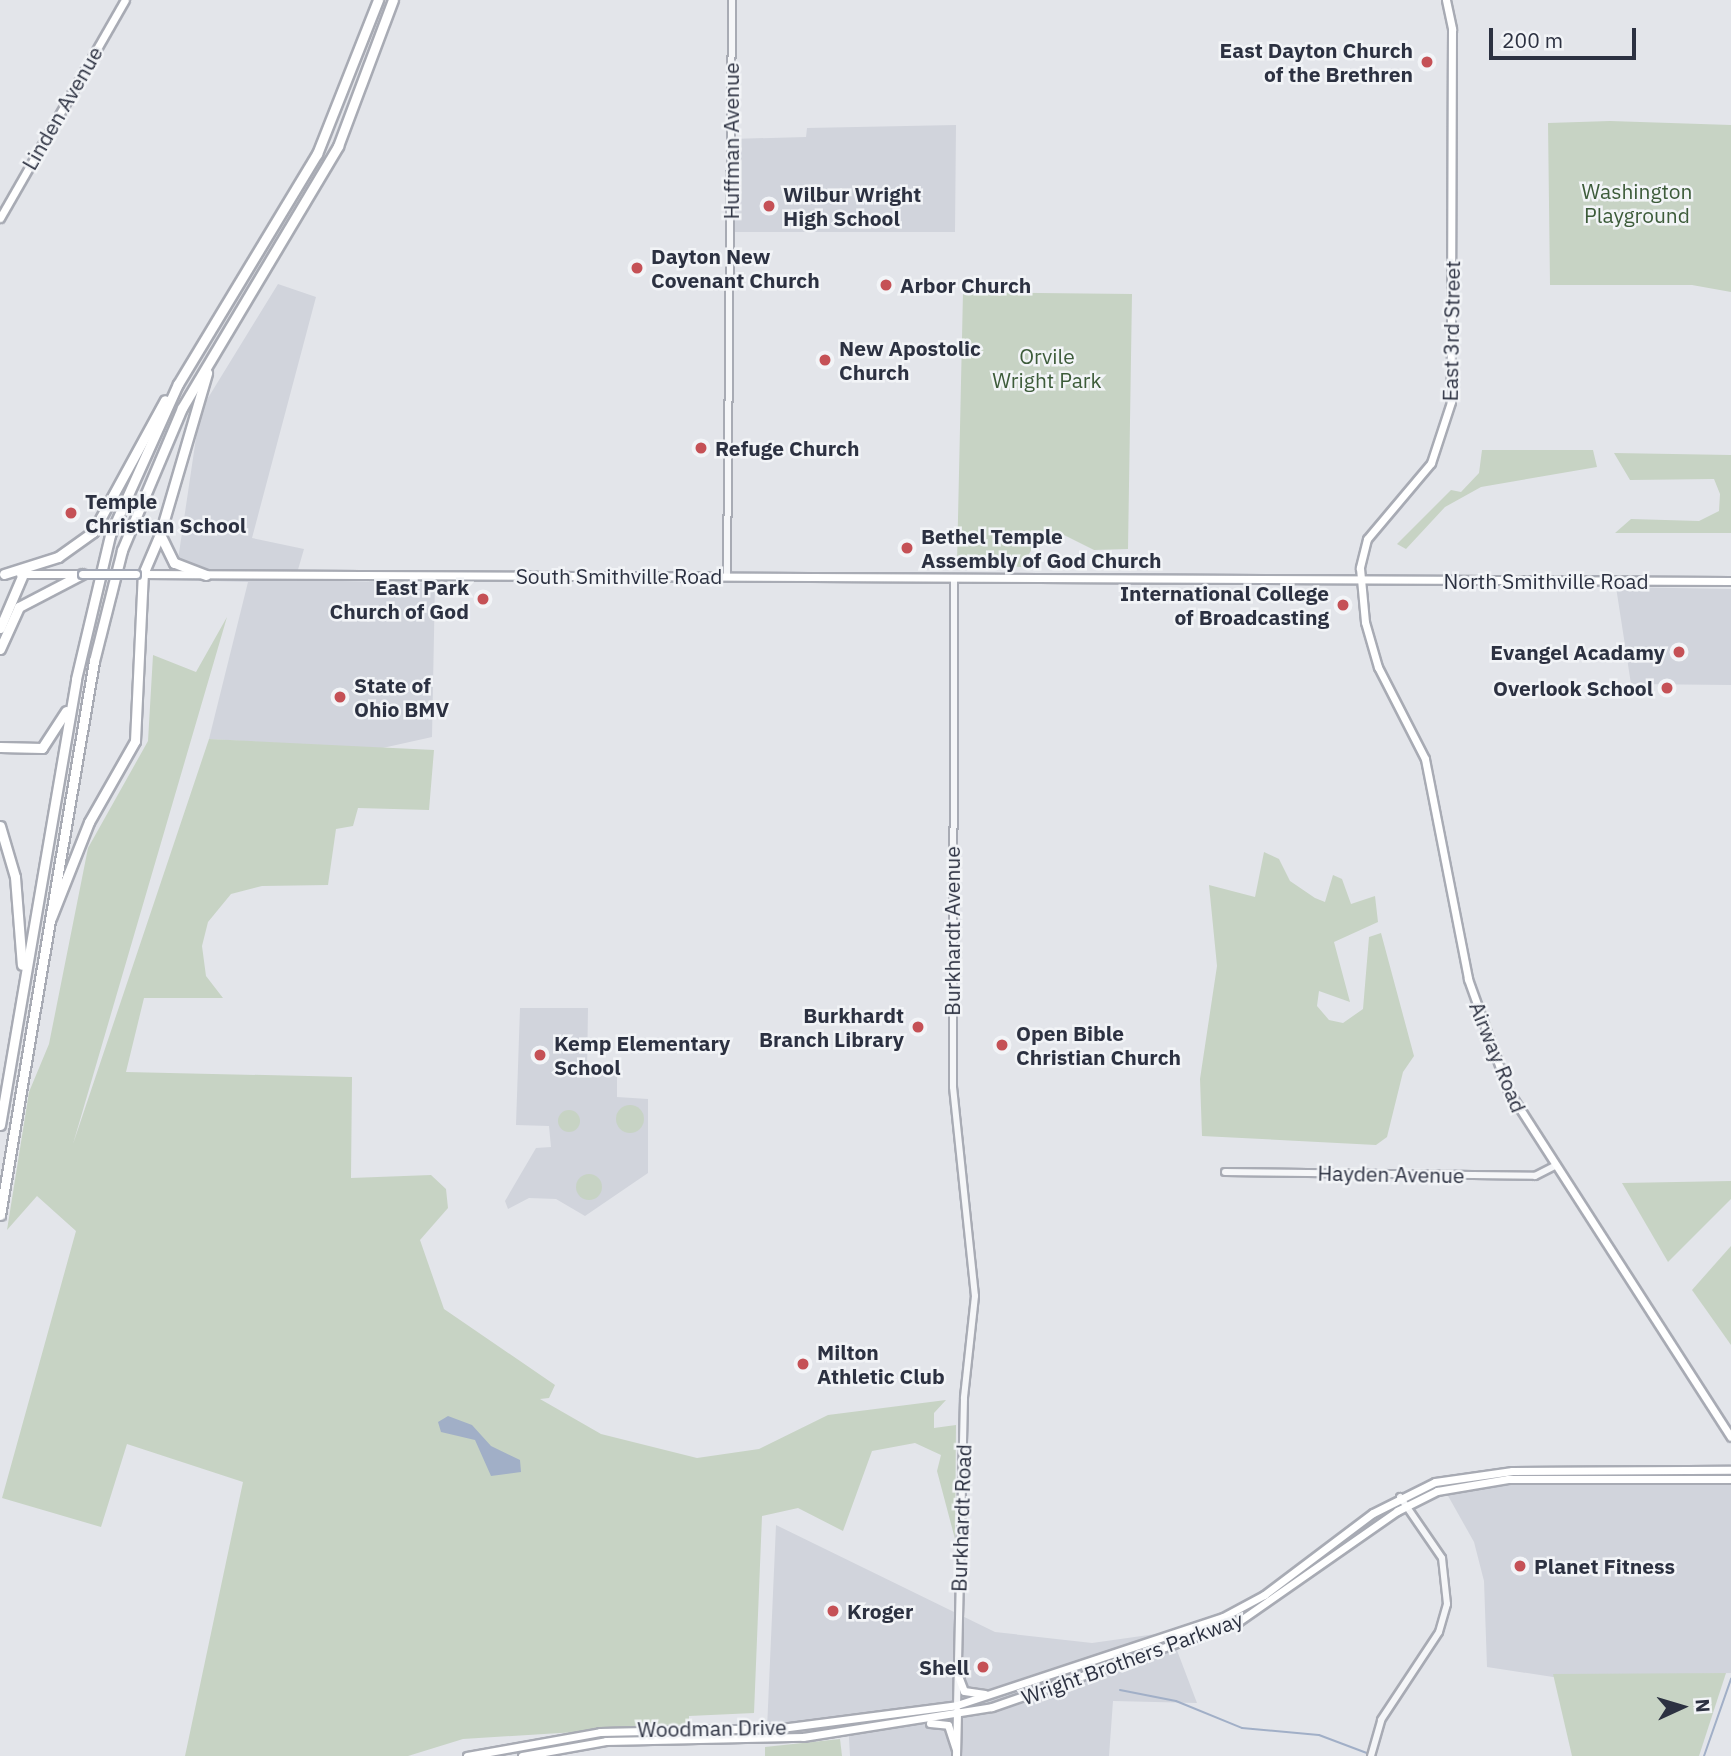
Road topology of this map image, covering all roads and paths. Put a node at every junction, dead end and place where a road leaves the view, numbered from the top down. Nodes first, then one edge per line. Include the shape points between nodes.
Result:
1 (125, 0) edge
2 (377, 0) edge
3 (393, 0) edge
4 (732, 0) edge
5 (1446, 0) edge
6 (0, 218) edge
7 (219, 345) junction
8 (197, 352) junction
9 (160, 534) junction
10 (2, 574) edge
11 (23, 574) junction
12 (82, 574) junction
13 (139, 574) junction
14 (206, 575) junction
15 (727, 575) junction
16 (954, 579) junction
17 (1360, 580) junction
18 (1731, 581) edge
19 (0, 599) edge
20 (4, 617) junction
21 (0, 628) edge
22 (1368, 634) joint
23 (0, 649) edge
24 (75, 686) junction
25 (0, 747) edge
26 (0, 826) edge
27 (46, 926) junction
28 (19, 1010) junction
29 (0, 1125) edge
30 (1555, 1166) junction
31 (1225, 1172) dead end
32 (0, 1215) edge
33 (975, 1281) joint
34 (1731, 1437) edge
35 (1731, 1471) edge
36 (1693, 1479) junction
37 (1731, 1479) edge
38 (1400, 1497) junction
39 (1406, 1505) junction
40 (957, 1673) junction
41 (1010, 1690) junction
42 (957, 1705) junction
43 (957, 1714) junction
44 (901, 1724) junction
45 (956, 1752) edge
46 (467, 1756) edge
47 (523, 1756) edge
48 (1371, 1756) edge

1 - 6 main road, Linden Avenue
2 - 8 highway via 317,154
3 - 7 highway via 338,146
4 - 15 street, Huffman Avenue
5 - 17 main road, East 3rd Street via 1452,29 1451,402 1431,463 1371,529
7 - 9 highway via 185,436
7 - 27 highway via 167,437 122,550 94,661
8 - 10 highway via 139,439 93,531 58,557
8 - 24 highway via 110,535
9 - 13 highway
9 - 14 highway via 174,563
10 - 11 main road, South Smithville Road
11 - 12 main road, South Smithville Road
11 - 20 highway
12 - 13 main road, South Smithville Road, bridge
12 - 23 highway via 19,607
13 - 14 main road, South Smithville Road
13 - 27 highway via 135,741 89,822
14 - 15 main road, South Smithville Road
15 - 16 main road, South Smithville Road
16 - 17 main road, South Smithville Road
16 - 33 street, Burkhardt Avenue via 953,1087
17 - 18 main road, North Smithville Road
17 - 22 main road, East 3rd Street
19 - 20 highway
20 - 21 highway
22 - 30 main road, Airway Road via 1425,759 1456,930 1483,1030 1513,1102
24 - 25 highway via 52,740 26,751
24 - 28 highway
26 - 28 highway via 20,911
27 - 32 highway
28 - 29 highway
30 - 31 street, Hayden Avenue via 1535,1176
30 - 34 main road, Airway Road
33 - 40 street, Burkhardt Road via 964,1394
35 - 36 main road
35 - 38 main road, Wright Brothers Parkway via 1493,1472 1449,1478
36 - 37 main road, Wright Brothers Parkway
36 - 39 main road, Wright Brothers Parkway via 1485,1480
38 - 39 street
38 - 41 main road, Wright Brothers Parkway via 1236,1610
39 - 43 main road, Wright Brothers Parkway via 1238,1622 1014,1701
39 - 48 street via 1442,1558 1447,1604 1438,1632 1381,1720
40 - 41 main road via 969,1694
40 - 42 street, Burkhardt Road
41 - 42 main road, Wright Brothers Parkway
42 - 43 main road, Burkhardt Road
42 - 46 main road, Woodman Drive via 781,1728 591,1733
43 - 44 main road, Woodman Drive
43 - 45 main road, Burkhardt Road
44 - 45 main road via 948,1725
44 - 47 main road, Woodman Drive via 788,1738 606,1741

